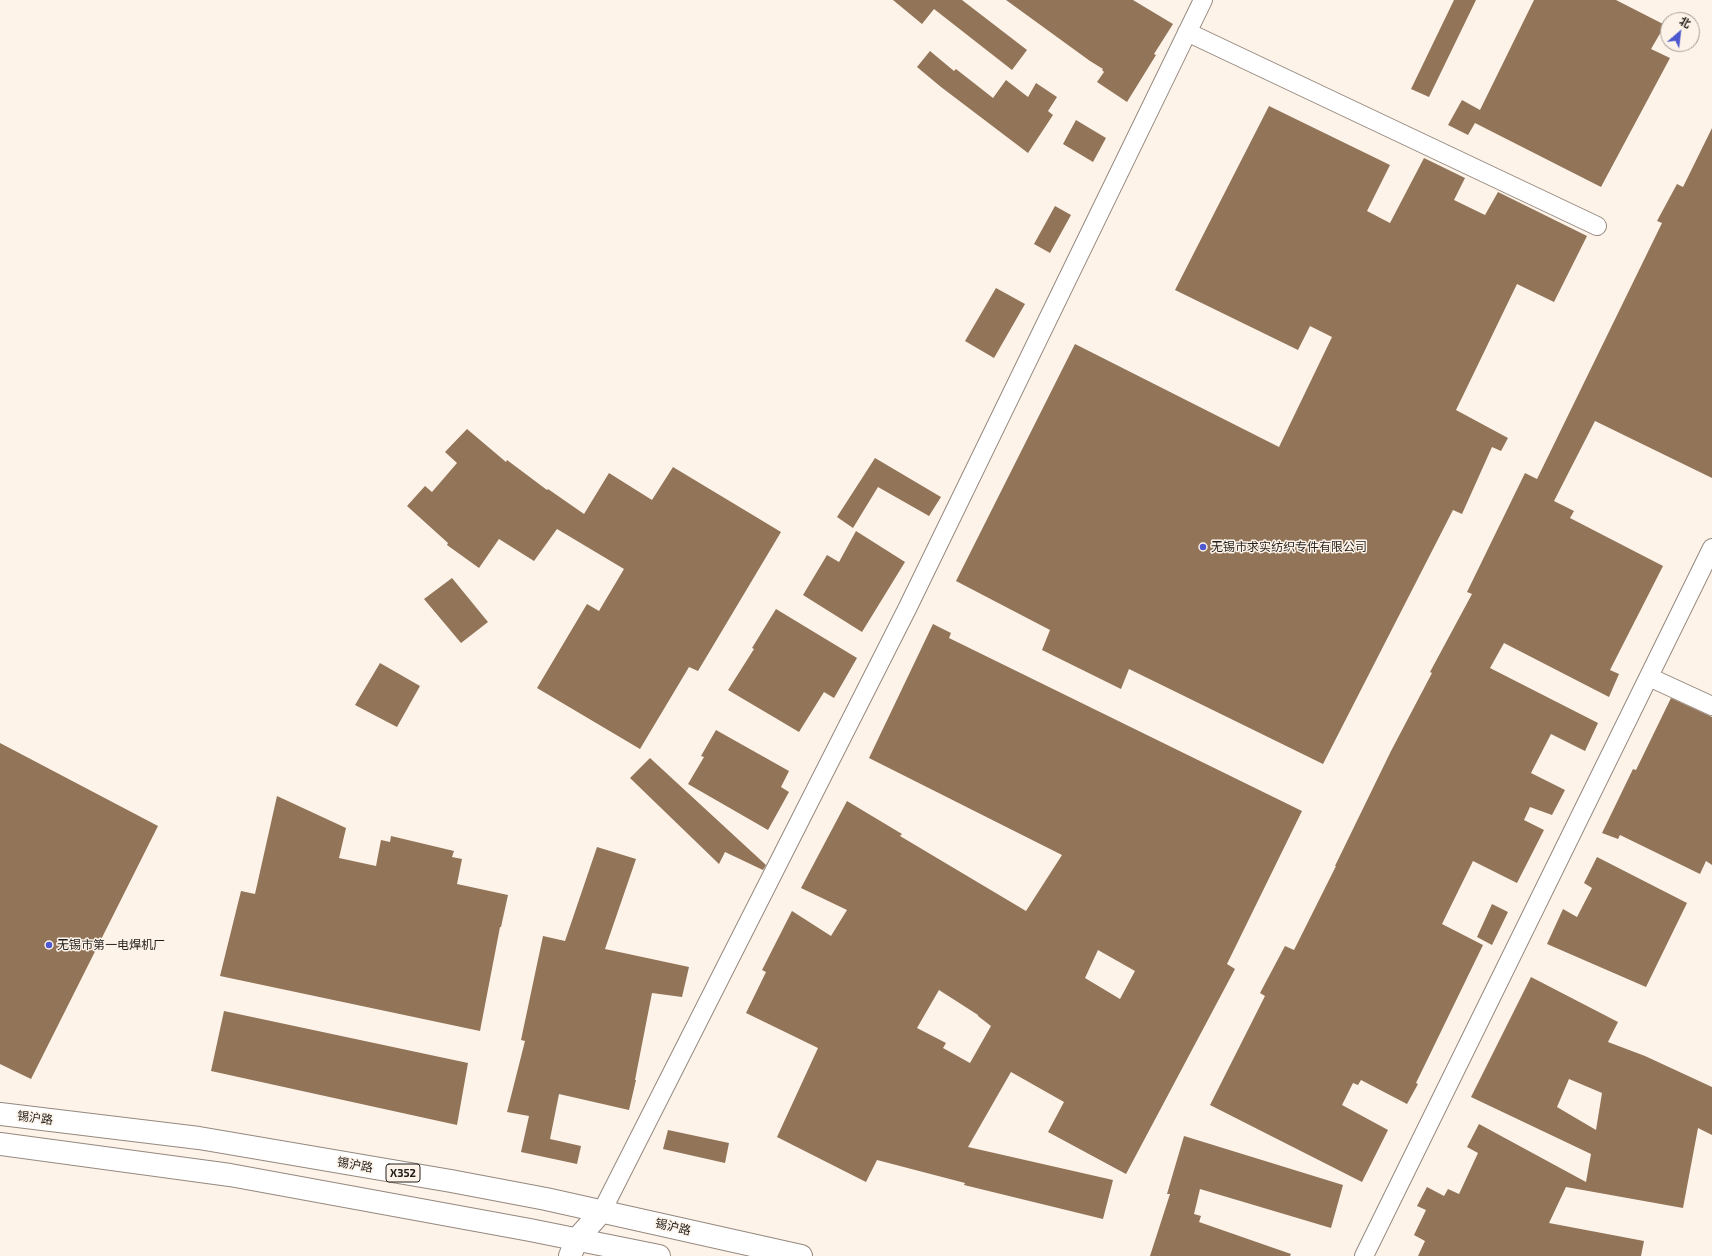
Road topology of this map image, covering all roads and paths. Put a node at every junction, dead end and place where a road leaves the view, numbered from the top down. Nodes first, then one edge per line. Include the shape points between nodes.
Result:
1 (1203, 0) edge
2 (1188, 32) junction
3 (1597, 226) dead end
4 (1712, 548) edge
5 (1649, 677) junction
6 (1712, 706) edge
7 (0, 1114) edge
8 (0, 1144) edge
9 (602, 1210) junction
10 (573, 1248) edge
11 (608, 1251) edge
12 (659, 1256) edge
13 (801, 1256) edge
14 (1364, 1256) edge

1 - 2 street
2 - 3 street
2 - 9 street via 907,609
4 - 5 street
5 - 6 street
5 - 14 street
7 - 9 main road, 锡沪路 / X352 via 199,1138
8 - 10 main road via 230,1175
9 - 10 main road
9 - 11 main road
9 - 13 main road, 锡沪路 / X352
10 - 11 main road
11 - 12 main road

